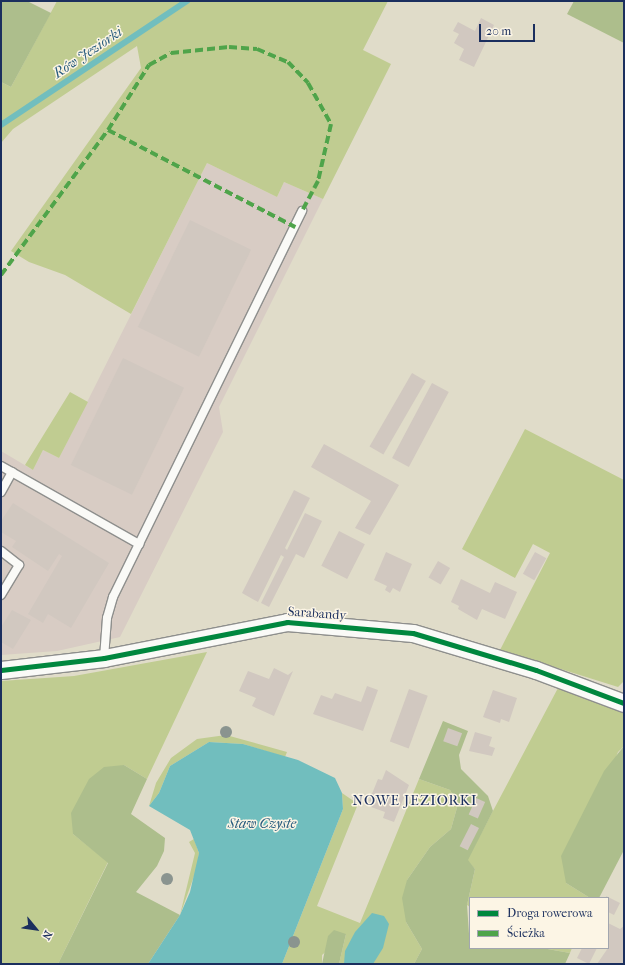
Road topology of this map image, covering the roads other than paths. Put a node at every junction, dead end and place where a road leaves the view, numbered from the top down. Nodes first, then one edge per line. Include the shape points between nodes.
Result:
1 (302, 211) dead end
2 (1, 466) edge
3 (12, 472) junction
4 (1, 492) edge
5 (139, 544) junction
6 (1, 551) edge
7 (1, 596) edge
8 (104, 658) junction
9 (1, 670) edge
10 (624, 703) edge

1 - 5 lane
2 - 3 lane
3 - 4 lane
3 - 5 lane
5 - 8 lane via 113,597 107,618
6 - 7 lane via 19,566
8 - 9 street, Sarabandy
8 - 10 street, Sarabandy via 287,622 413,633 536,670

